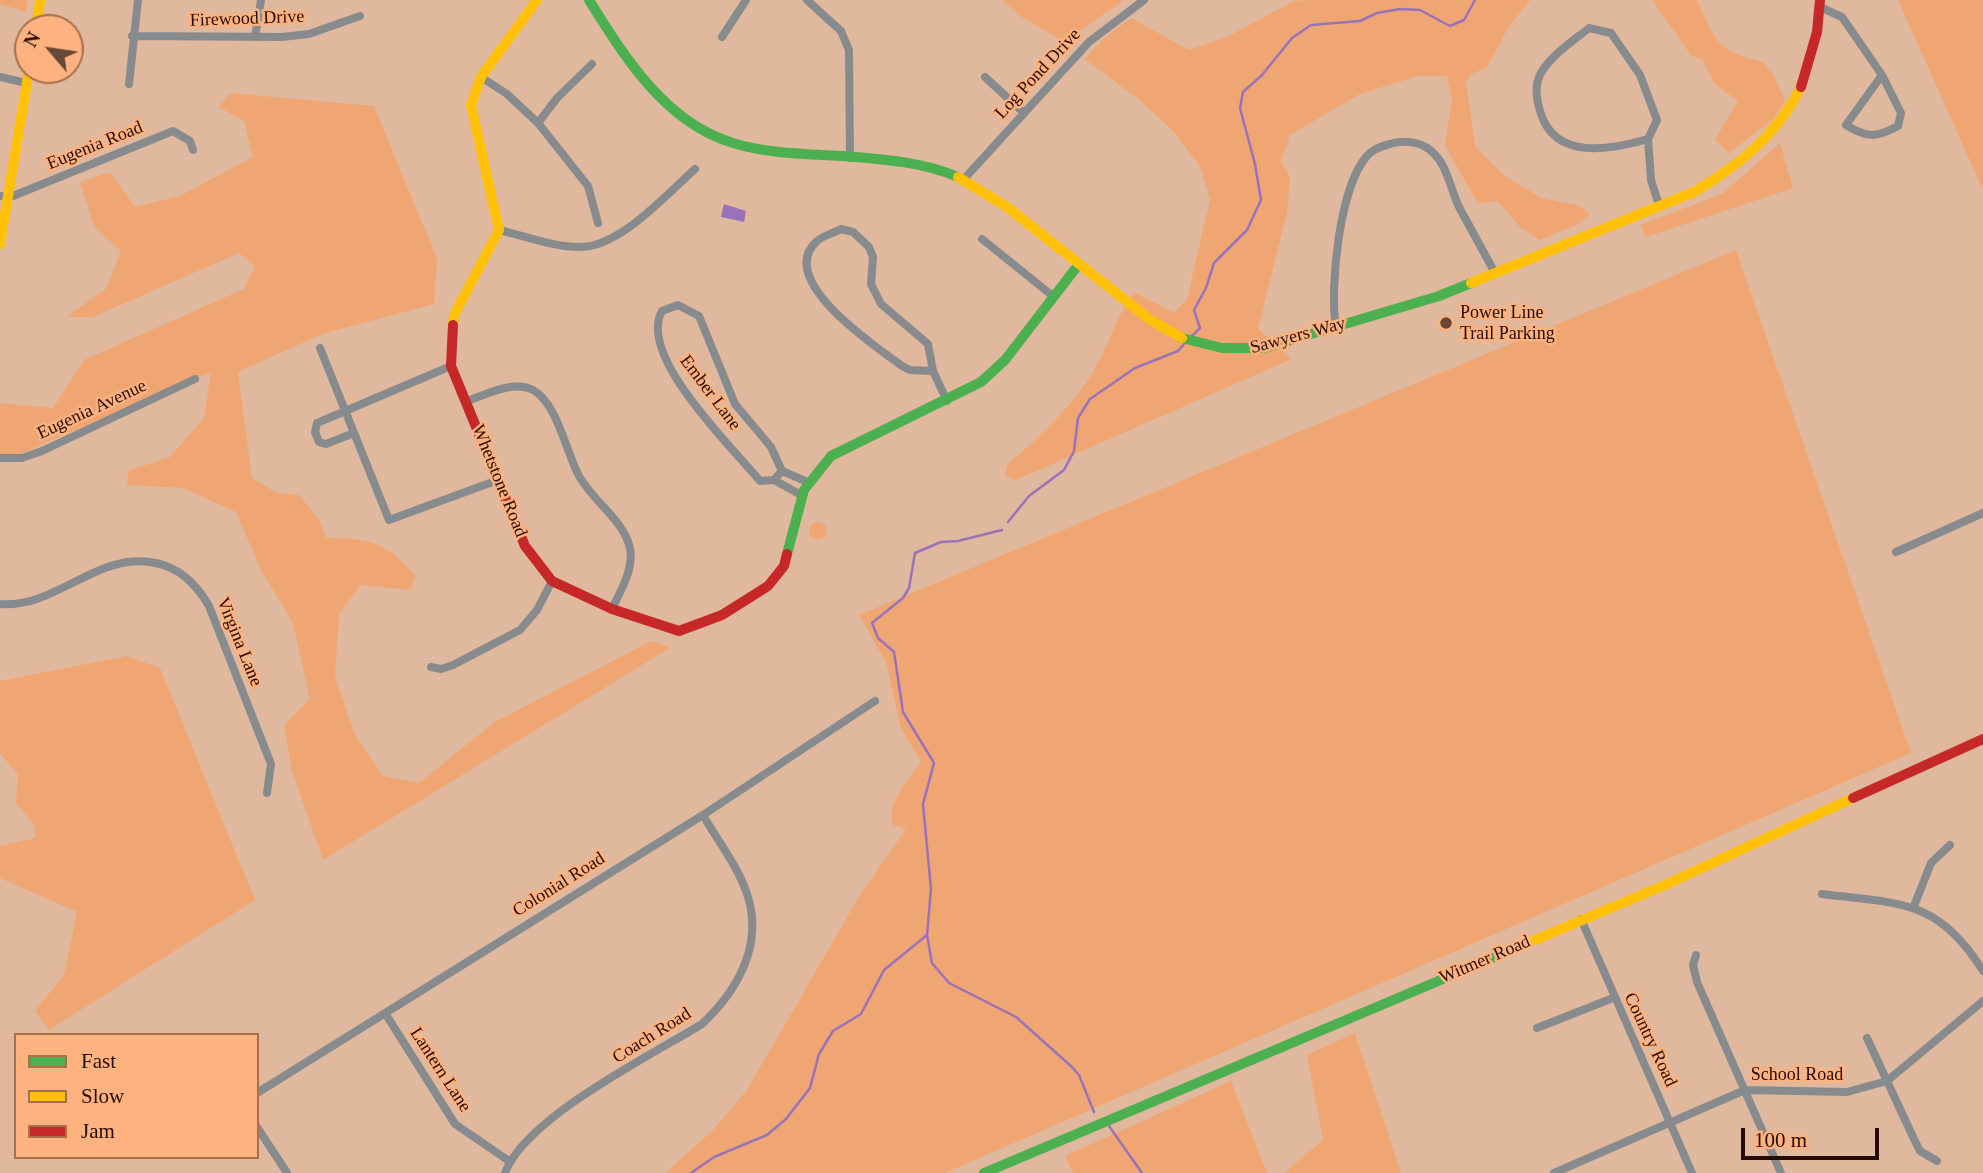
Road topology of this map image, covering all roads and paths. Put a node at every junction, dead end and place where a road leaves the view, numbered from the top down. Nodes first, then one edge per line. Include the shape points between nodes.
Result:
1 (138, 0) edge
2 (261, 0) edge
3 (537, 0) edge
4 (589, 0) edge
5 (746, 0) edge
6 (807, 0) edge
7 (1144, 0) edge
8 (1820, 4) edge
9 (360, 16) dead end
10 (132, 36) junction
11 (255, 37) junction
12 (722, 37) dead end
13 (592, 64) dead end
14 (1882, 75) junction
15 (481, 77) junction
16 (985, 77) dead end
17 (26, 84) edge
18 (129, 84) dead end
19 (1023, 113) junction
20 (538, 123) junction
21 (1648, 139) junction
22 (193, 150) dead end
23 (850, 158) junction
24 (695, 169) dead end
25 (964, 179) junction
26 (4, 197) edge
27 (1659, 205) junction
28 (597, 223) dead end
29 (499, 230) junction
30 (982, 239) dead end
31 (0, 244) edge
32 (1079, 264) junction
33 (1495, 273) junction
34 (1054, 297) junction
35 (1336, 327) junction
36 (320, 348) dead end
37 (451, 366) junction
38 (933, 371) junction
39 (195, 379) dead end
40 (467, 401) junction
41 (947, 401) junction
42 (345, 411) junction
43 (354, 433) junction
44 (0, 458) edge
45 (782, 471) junction
46 (498, 480) junction
47 (774, 480) junction
48 (810, 483) junction
49 (803, 496) junction
50 (1983, 513) edge
51 (1896, 552) dead end
52 (552, 580) junction
53 (0, 604) edge
54 (612, 609) junction
55 (431, 667) dead end
56 (875, 701) dead end
57 (1983, 739) edge
58 (267, 793) dead end
59 (703, 815) junction
60 (1950, 845) dead end
61 (1822, 894) dead end
62 (1914, 906) junction
63 (1581, 919) junction
64 (1696, 955) dead end
65 (1983, 971) edge
66 (1613, 998) junction
67 (1983, 1001) edge
68 (385, 1013) junction
69 (1537, 1028) dead end
70 (1867, 1038) dead end
71 (1887, 1081) junction
72 (1745, 1090) junction
73 (259, 1092) edge
74 (1671, 1124) junction
75 (259, 1130) edge
76 (509, 1161) junction
77 (1937, 1161) dead end
78 (287, 1173) edge
79 (505, 1173) edge
80 (984, 1173) edge
81 (1554, 1173) edge
82 (1692, 1173) edge
83 (1781, 1173) edge

1 - 10 street
2 - 11 street
3 - 15 street
4 - 23 street, Sawyers Way via 652,92 720,139 761,149
5 - 12 street
6 - 23 street via 841,31 849,50
7 - 19 street, Log Pond Drive via 1088,42
8 - 14 street via 1842,17
8 - 27 street, Sawyers Way via 1807,72 1791,107 1768,139 1726,175
9 - 11 street, Firewood Drive via 309,34
10 - 11 street, Firewood Drive
10 - 18 street
13 - 20 street
14 - 14 street via 1901,113 1898,127 1878,137 1864,136 1846,125
15 - 20 street
15 - 29 street via 471,105
16 - 19 street
17 - 26 street
19 - 25 street, Log Pond Drive
20 - 28 street via 588,186
21 - 21 street via 1657,120 1656,109 1640,75 1611,33 1589,28 1545,67 1539,78 1537,100 1547,130 1577,148
21 - 27 street via 1651,180
22 - 26 street, Eugenia Road via 190,141 173,131
23 - 25 street, Sawyers Way via 908,164
24 - 29 street via 620,234 598,245 570,247
25 - 32 street, Sawyers Way
26 - 31 street
27 - 33 street, Sawyers Way
29 - 37 street, Whetstone Road via 454,316
30 - 34 street
32 - 34 street, Whetstone Road
32 - 35 street, Sawyers Way via 1161,328 1200,345 1264,348
33 - 35 street, Sawyers Way via 1439,296
33 - 35 street via 1439,159 1416,143 1381,146 1368,154 1351,182 1333,281
34 - 41 street, Whetstone Road via 1006,360 981,382
36 - 42 street
37 - 40 street, Whetstone Road
37 - 42 street
38 - 38 street via 928,344 881,304 871,284 873,257 863,238 841,229 817,241 808,268 824,303 902,366
38 - 41 street
39 - 44 street, Eugenia Avenue via 42,451 22,458
40 - 46 street, Whetstone Road
40 - 54 street via 515,385 546,401 577,472 630,549 631,565
41 - 48 street, Whetstone Road via 831,456
42 - 43 street
42 - 43 street via 317,423 319,442 326,444
43 - 46 street via 389,520
45 - 47 street
45 - 47 street, Ember Lane via 771,447 735,404 699,316 678,305 662,311 656,321 657,341 690,399 760,481
45 - 48 street
46 - 52 street, Whetstone Road via 525,546
47 - 49 street, Ember Lane
48 - 49 street, Whetstone Road
49 - 54 street, Whetstone Road via 777,577 722,615 679,631
50 - 51 street
52 - 54 street, Whetstone Road
52 - 55 street via 537,610 520,630 453,665
53 - 58 street, Virgina Lane via 22,603 122,561 151,562 181,573 203,596 271,764
56 - 59 street, Colonial Road
57 - 63 street, Witmer Road
59 - 68 street, Colonial Road
59 - 76 street, Coach Road via 748,895 751,944 738,980 702,1024 544,1122
60 - 62 street via 1931,863
61 - 62 street
62 - 65 street via 1957,936
63 - 66 street, Country Road
63 - 80 street, Witmer Road
64 - 72 street via 1697,982
66 - 69 street
66 - 74 street, Country Road
67 - 71 street, School Road
68 - 73 street, Colonial Road
68 - 76 street, Lantern Lane via 455,1124
70 - 71 street
71 - 72 street, School Road via 1847,1092
71 - 77 street via 1920,1152
72 - 74 street, School Road
72 - 83 street
74 - 81 street, School Road
74 - 82 street, Country Road
75 - 78 street
76 - 79 street, Coach Road

